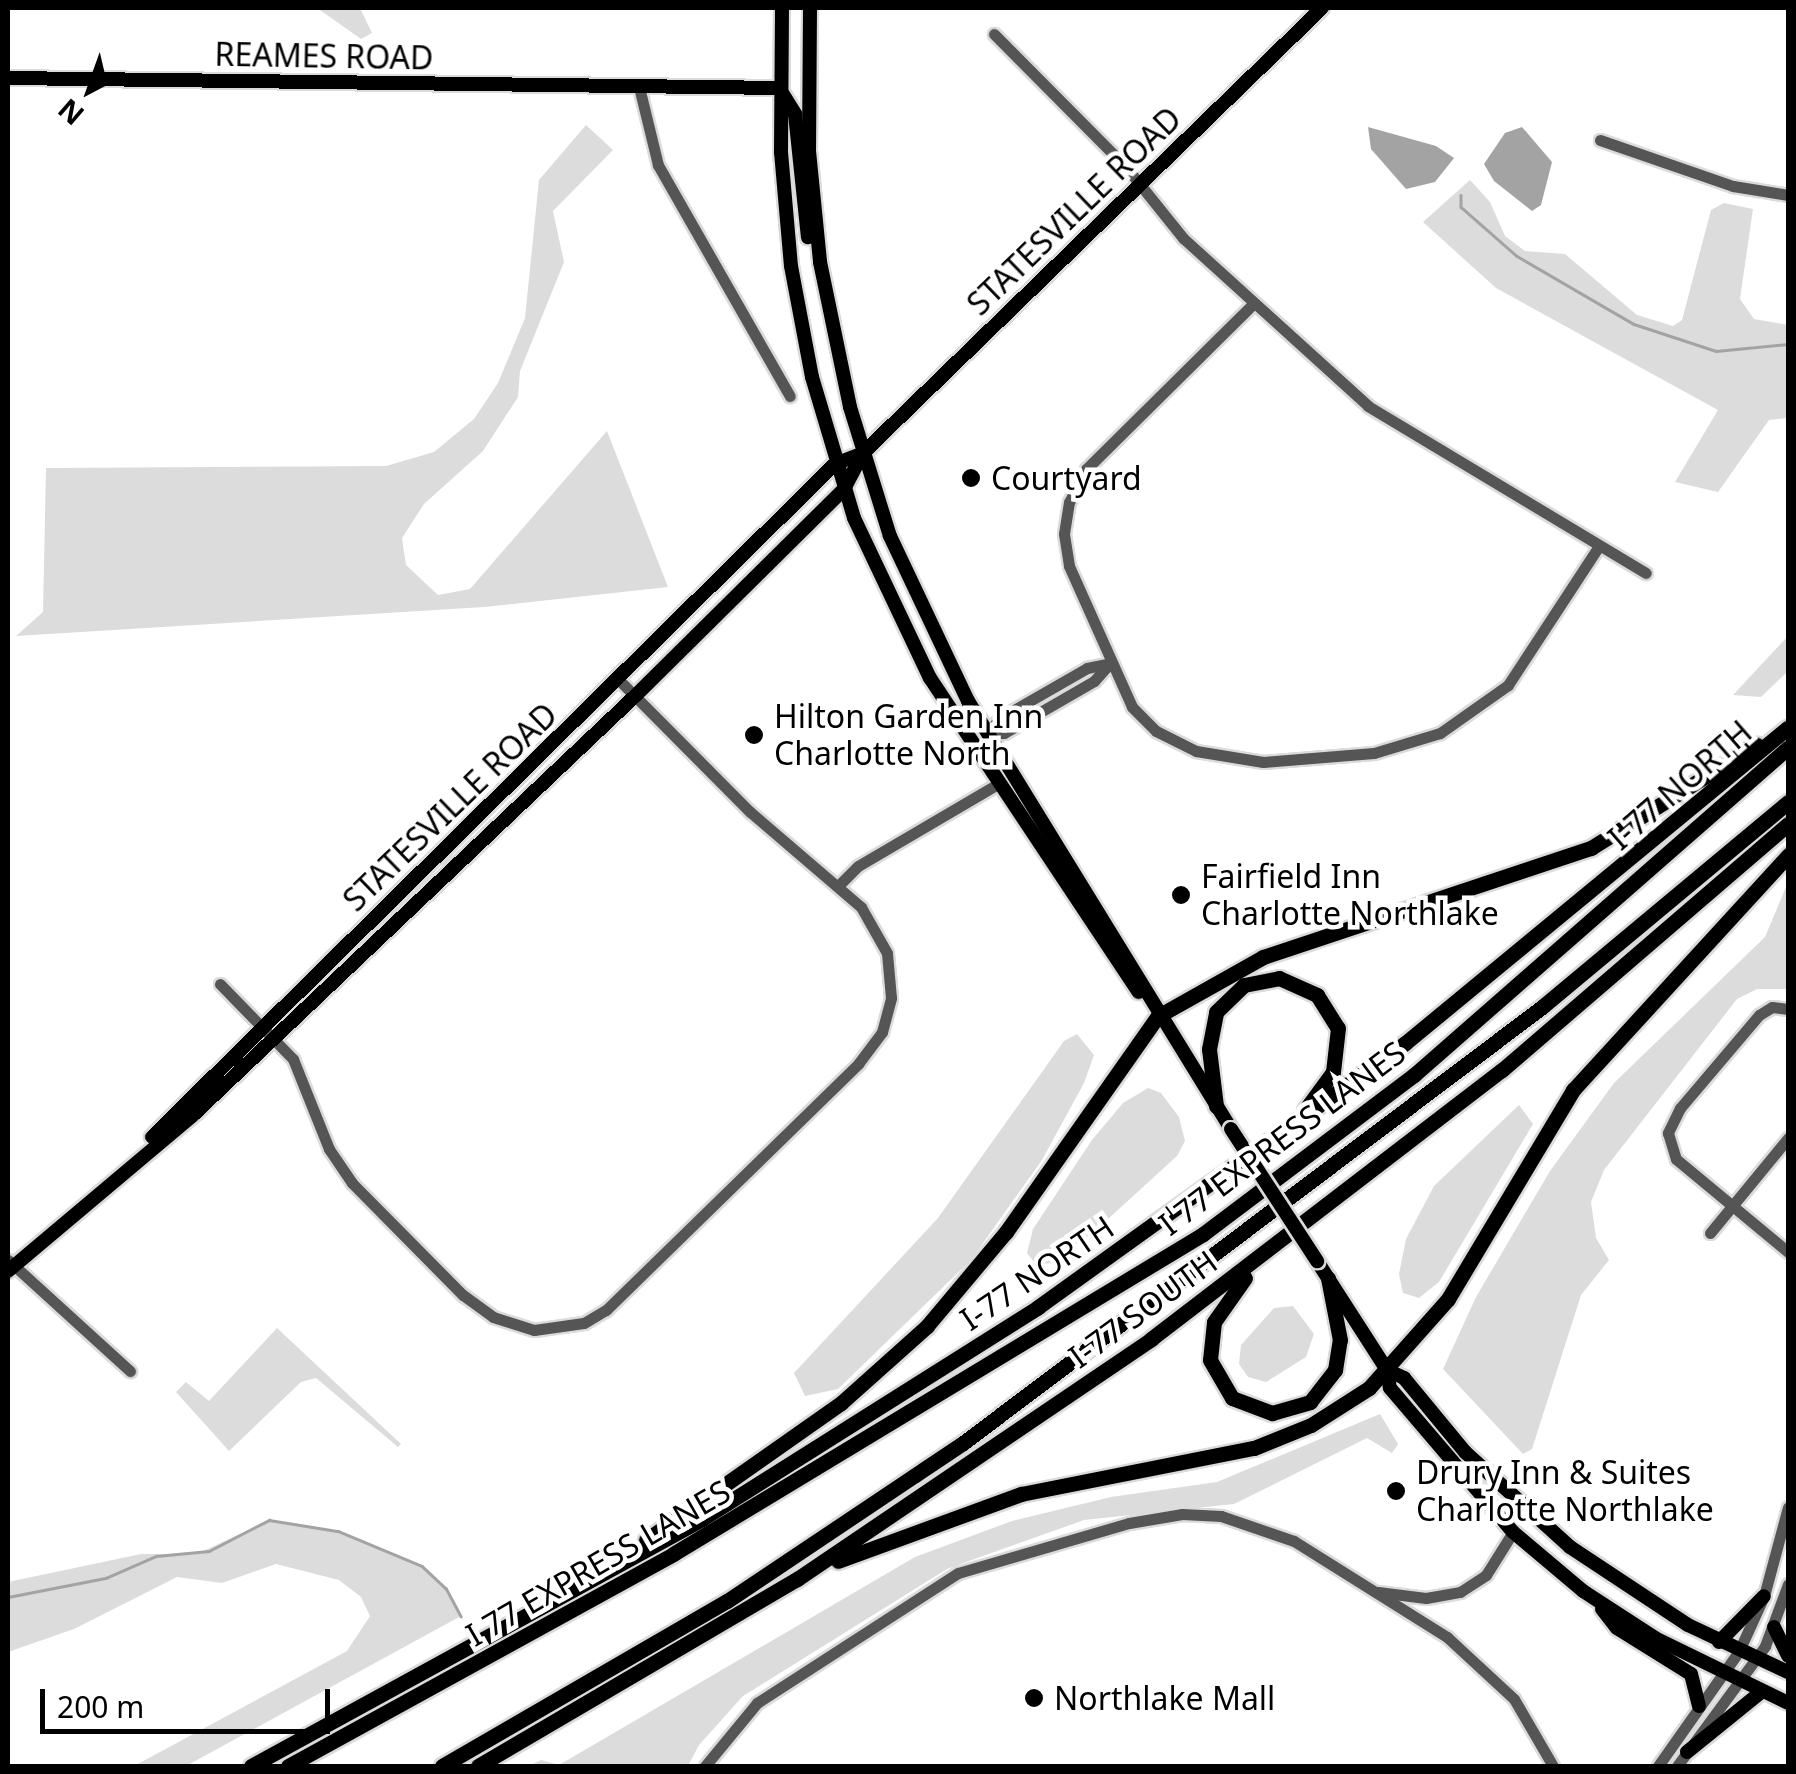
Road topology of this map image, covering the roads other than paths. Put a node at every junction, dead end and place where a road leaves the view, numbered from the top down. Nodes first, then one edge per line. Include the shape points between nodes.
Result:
1 (782, 8) edge
2 (810, 8) edge
3 (1322, 8) edge
4 (994, 34) dead end
5 (8, 78) edge
6 (639, 87) junction
7 (780, 88) junction
8 (1600, 140) dead end
9 (1139, 184) junction
10 (1788, 195) edge
11 (826, 299) junction
12 (1254, 303) junction
13 (790, 396) dead end
14 (863, 453) junction
15 (835, 464) junction
16 (844, 489) junction
17 (1599, 546) junction
18 (1646, 573) dead end
19 (1110, 663) junction
20 (618, 679) junction
21 (635, 696) junction
22 (1788, 726) edge
23 (987, 734) junction
24 (563, 736) junction
25 (1788, 748) edge
26 (536, 762) junction
27 (998, 784) junction
28 (532, 793) junction
29 (1788, 802) edge
30 (517, 808) junction
31 (1788, 824) edge
32 (1788, 855) edge
33 (838, 886) junction
34 (220, 984) dead end
35 (1788, 1009) edge
36 (1158, 1016) junction
37 (273, 1031) junction
38 (1216, 1106) junction
39 (1285, 1133) junction
40 (1788, 1138) edge
41 (1733, 1206) junction
42 (1710, 1233) dead end
43 (1788, 1252) edge
44 (1265, 1255) junction
45 (10, 1266) edge
46 (1328, 1278) junction
47 (1387, 1370) junction
48 (130, 1371) dead end
49 (1788, 1507) edge
50 (1513, 1532) junction
51 (798, 1579) junction
52 (1788, 1584) edge
53 (572, 1591) junction
54 (1374, 1591) junction
55 (1764, 1596) junction
56 (1596, 1600) junction
57 (1774, 1627) junction
58 (1718, 1642) junction
59 (1739, 1651) junction
60 (1788, 1656) edge
61 (1756, 1658) junction
62 (1788, 1672) edge
63 (1722, 1674) junction
64 (1736, 1681) junction
65 (1761, 1692) junction
66 (1788, 1702) edge
67 (1700, 1706) junction
68 (1688, 1752) junction
69 (251, 1766) edge
70 (288, 1766) edge
71 (442, 1766) edge
72 (478, 1766) edge
73 (704, 1766) edge
74 (1553, 1766) edge
75 (1658, 1766) edge
76 (1677, 1766) edge

1 - 7 main road
2 - 11 main road via 809,151
3 - 9 main road, STATESVILLE ROAD
4 - 9 street
5 - 6 main road, REAMES ROAD
6 - 7 main road, REAMES ROAD
6 - 13 street via 658,165
7 - 11 main road via 795,114 804,214
7 - 15 main road via 791,266
8 - 10 street via 1734,186
9 - 12 street via 1183,238
9 - 14 main road, STATESVILLE ROAD
11 - 14 main road
12 - 17 street via 1380,415
12 - 19 street via 1086,469 1069,502 1065,552
14 - 15 main road, STATESVILLE ROAD
14 - 16 main road, STATESVILLE ROAD
14 - 23 main road via 903,568
15 - 16 main road
15 - 20 main road, STATESVILLE ROAD
16 - 21 main road, STATESVILLE ROAD
16 - 27 main road via 902,629
17 - 18 street
17 - 19 street via 1508,686 1465,719 1394,750 1263,762 1196,751 1144,721
19 - 23 street via 1087,668 1000,718
20 - 21 street
20 - 24 main road, STATESVILLE ROAD
21 - 28 main road, STATESVILLE ROAD
21 - 33 street via 750,812
22 - 36 highway via 1591,848 1264,957
22 - 39 highway, I-77 NORTH via 1558,924
23 - 36 main road via 1119,940
24 - 26 main road, STATESVILLE ROAD
24 - 28 main road via 565,744
25 - 70 highway, I 77 EXPRESS LANES via 1414,1076 1218,1224 1073,1318 674,1554
26 - 30 main road via 512,798
26 - 37 main road, STATESVILLE ROAD
27 - 33 street via 858,866
27 - 36 main road via 1105,949
28 - 30 main road, STATESVILLE ROAD
29 - 71 highway, I 77 EXPRESS LANES via 1542,1007 977,1433 728,1601
30 - 37 main road, STATESVILLE ROAD
31 - 44 highway, I-77 SOUTH via 1557,1025
32 - 47 highway via 1560,1106 1461,1280
33 - 37 street via 862,907 888,953 891,998 882,1032 645,1276 584,1323 554,1330 511,1325 463,1295 352,1183
34 - 37 street
35 - 41 street via 1772,1007 1759,1015 1680,1108 1668,1133 1676,1159
36 - 38 main road
36 - 53 highway via 986,1258 904,1349 814,1423
37 - 45 main road, STATESVILLE ROAD
38 - 39 highway via 1208,1050 1216,1012 1252,981 1296,982 1328,1006 1340,1044 1329,1080
38 - 46 main road, bridge
39 - 53 highway, I-77 NORTH via 890,1404
40 - 41 street
41 - 42 street
41 - 43 street
44 - 46 highway via 1224,1304 1209,1342 1216,1378 1247,1407 1292,1410 1331,1380 1340,1340
44 - 51 highway, I-77 SOUTH
45 - 48 street
46 - 47 main road
47 - 50 main road via 1390,1388 1427,1438
47 - 51 highway via 1329,1414 1274,1441 1009,1498 904,1532
47 - 58 main road via 1404,1378 1465,1452 1542,1525 1628,1589
49 - 55 street
50 - 54 street via 1486,1575 1460,1592 1426,1598
50 - 56 main road
51 - 72 highway, I-77 SOUTH
52 - 57 street
53 - 69 highway, I-77 NORTH
54 - 73 street via 1294,1541 1221,1516 1182,1514 1120,1525 958,1573 756,1703
54 - 74 street via 1470,1656 1514,1699
55 - 58 main road
55 - 59 street
56 - 63 main road
56 - 67 main road via 1616,1628 1690,1674
57 - 60 main road
57 - 61 street
58 - 59 main road
59 - 61 main road
59 - 63 street
61 - 62 main road
61 - 64 street
63 - 64 main road
63 - 67 street
64 - 65 main road
64 - 68 street
65 - 66 main road
65 - 68 main road
67 - 75 street
68 - 76 street

